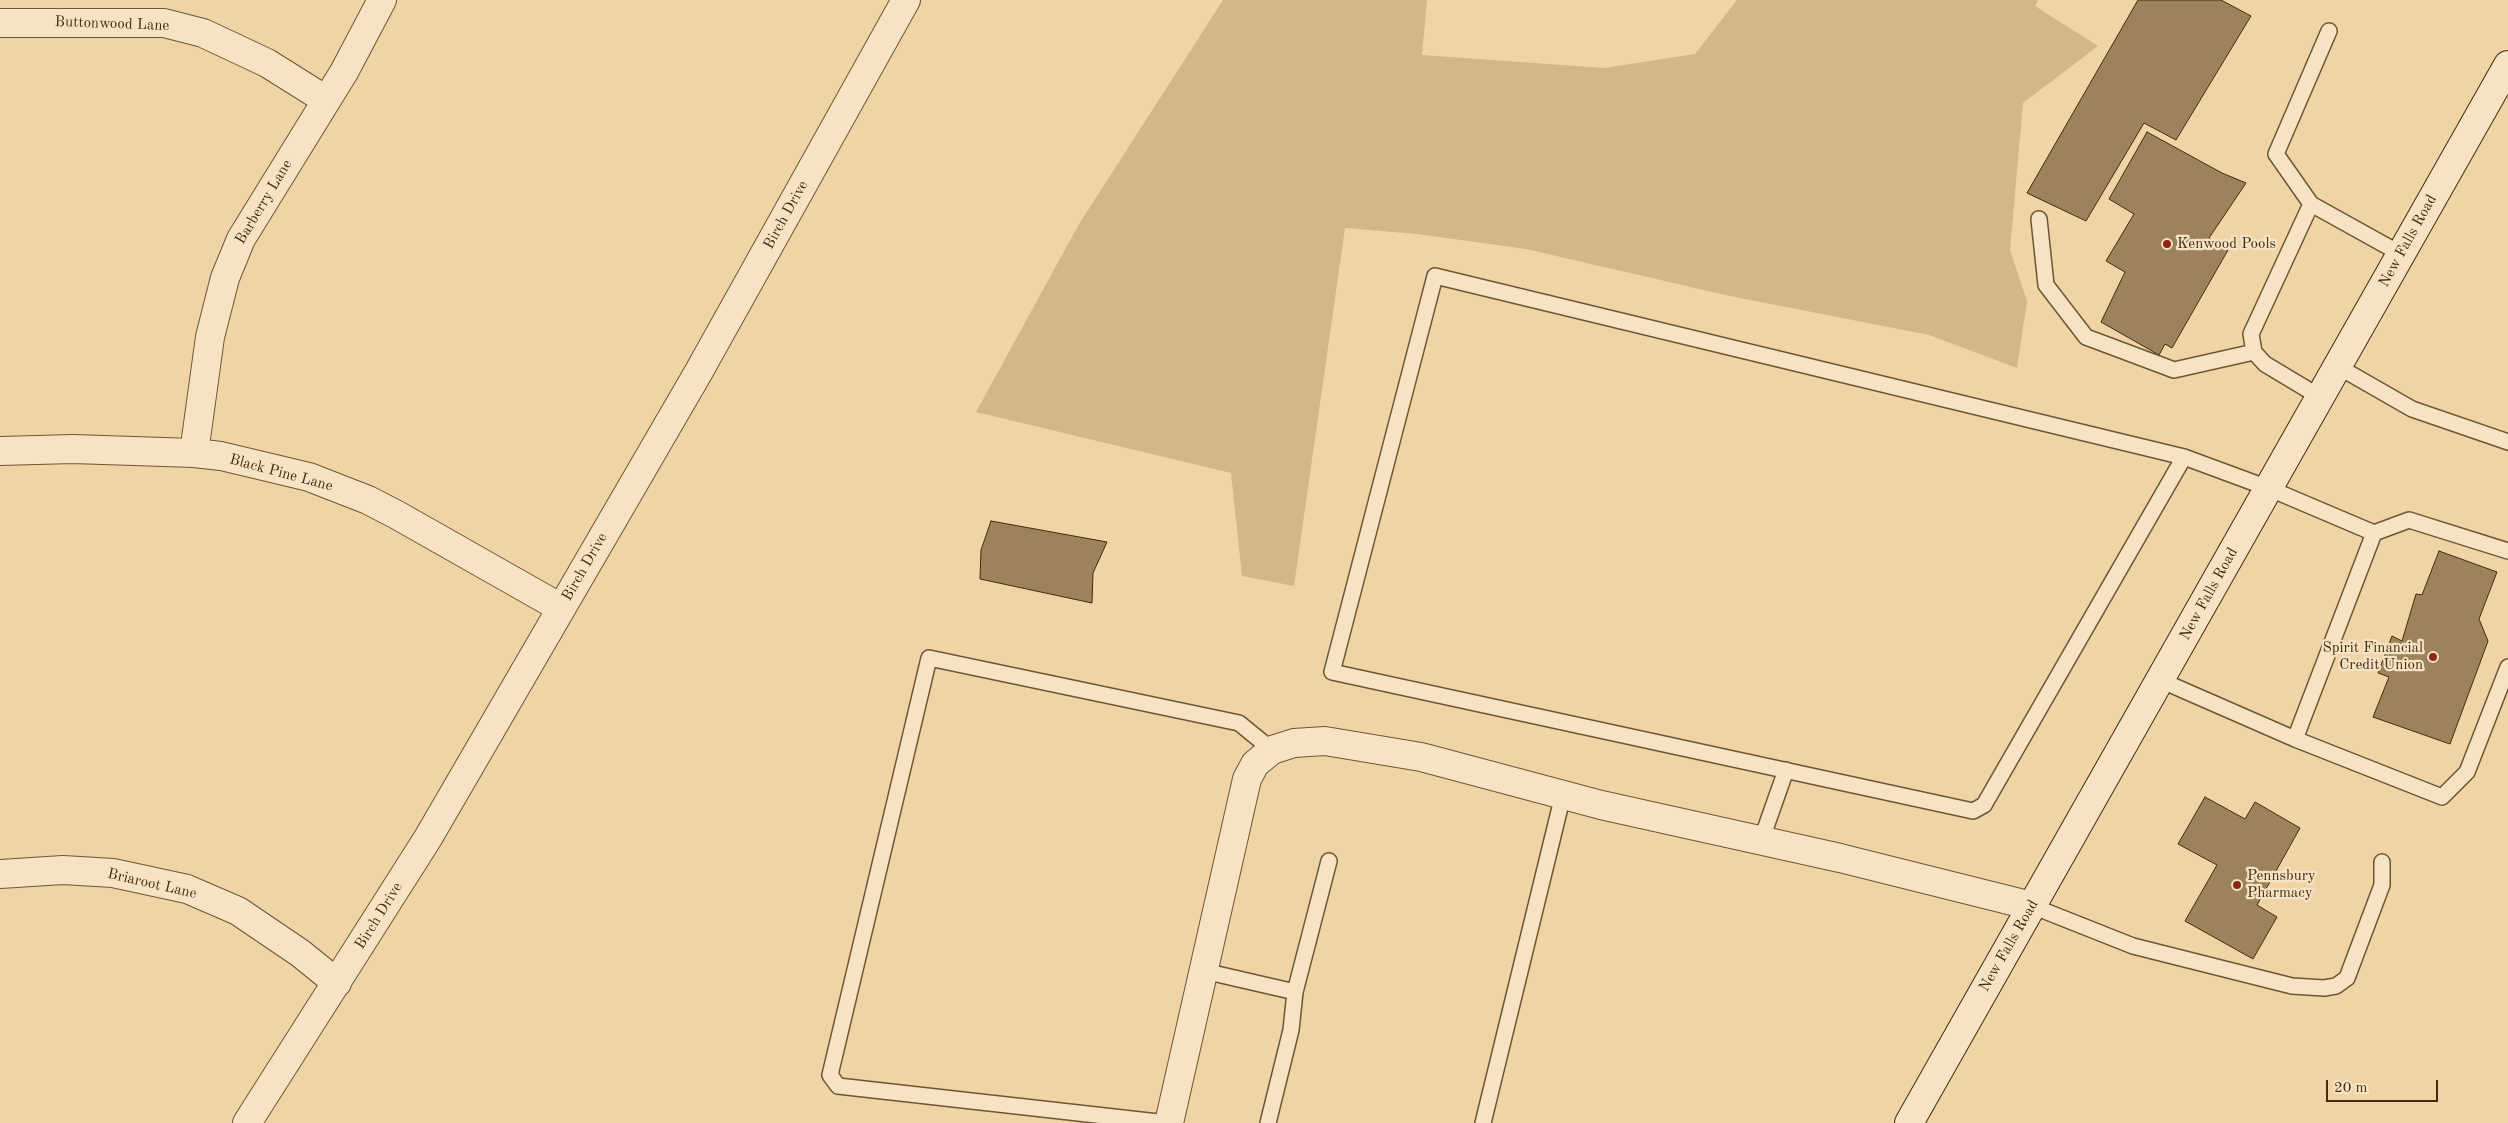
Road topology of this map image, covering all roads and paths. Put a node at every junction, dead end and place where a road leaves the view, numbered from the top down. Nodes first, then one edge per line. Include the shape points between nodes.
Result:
1 (382, 0) edge
2 (906, 0) edge
3 (0, 23) edge
4 (2329, 31) dead end
5 (2508, 64) edge
6 (326, 100) junction
7 (2311, 204) junction
8 (2039, 219) dead end
9 (2401, 254) junction
10 (2254, 352) junction
11 (2337, 366) junction
12 (2320, 397) junction
13 (2508, 442) edge
14 (0, 451) edge
15 (194, 453) junction
16 (2184, 457) junction
17 (2268, 488) junction
18 (2374, 533) junction
19 (2508, 551) edge
20 (561, 608) junction
21 (2508, 667) edge
22 (2160, 680) junction
23 (2295, 739) junction
24 (1272, 750) junction
25 (1786, 770) junction
26 (1563, 795) junction
27 (1761, 841) junction
28 (1329, 861) dead end
29 (2382, 862) dead end
30 (0, 874) edge
31 (2032, 906) junction
32 (1204, 971) junction
33 (337, 983) junction
34 (1295, 992) junction
35 (247, 1123) edge
36 (1168, 1123) edge
37 (1268, 1123) edge
38 (1483, 1123) edge
39 (1909, 1123) edge

1 - 6 street, Barberry Lane
2 - 20 street, Birch Drive via 698,373
3 - 6 street, Buttonwood Lane via 164,23 203,33 259,60
4 - 7 lane via 2276,154
5 - 9 street, New Falls Road
6 - 15 street, Barberry Lane via 241,239 225,278 210,337
7 - 9 lane
7 - 10 lane via 2251,334
8 - 10 lane via 2046,285 2086,338 2174,370
9 - 11 street, New Falls Road
10 - 12 lane via 2265,364
11 - 12 street, New Falls Road
11 - 13 lane via 2412,408
12 - 17 street, New Falls Road
14 - 15 street, Black Pine Lane via 73,449
15 - 20 street, Black Pine Lane via 221,456 309,477 368,500
16 - 17 lane
16 - 25 lane via 1984,805 1973,811
16 - 25 lane via 1435,276 1332,672
17 - 18 lane
17 - 22 street, New Falls Road
18 - 19 lane via 2409,520
18 - 23 lane
20 - 33 street, Birch Drive via 428,838
21 - 23 lane via 2467,772 2442,797
22 - 23 lane
22 - 31 street, New Falls Road
24 - 26 street via 1294,743 1325,741 1421,757
24 - 32 street via 1255,764 1247,779
24 - 36 lane via 1240,723 928,658 830,1075 838,1086
25 - 27 lane
26 - 27 street
26 - 38 lane
27 - 31 street
28 - 34 lane
29 - 31 lane via 2382,885 2347,978 2336,986 2324,988 2292,986 2133,946
30 - 33 street, Briaroot Lane via 63,870 113,873 188,889 238,911
31 - 39 street, New Falls Road
32 - 34 lane
32 - 36 street
33 - 35 street, Birch Drive
34 - 37 lane via 1291,1030

